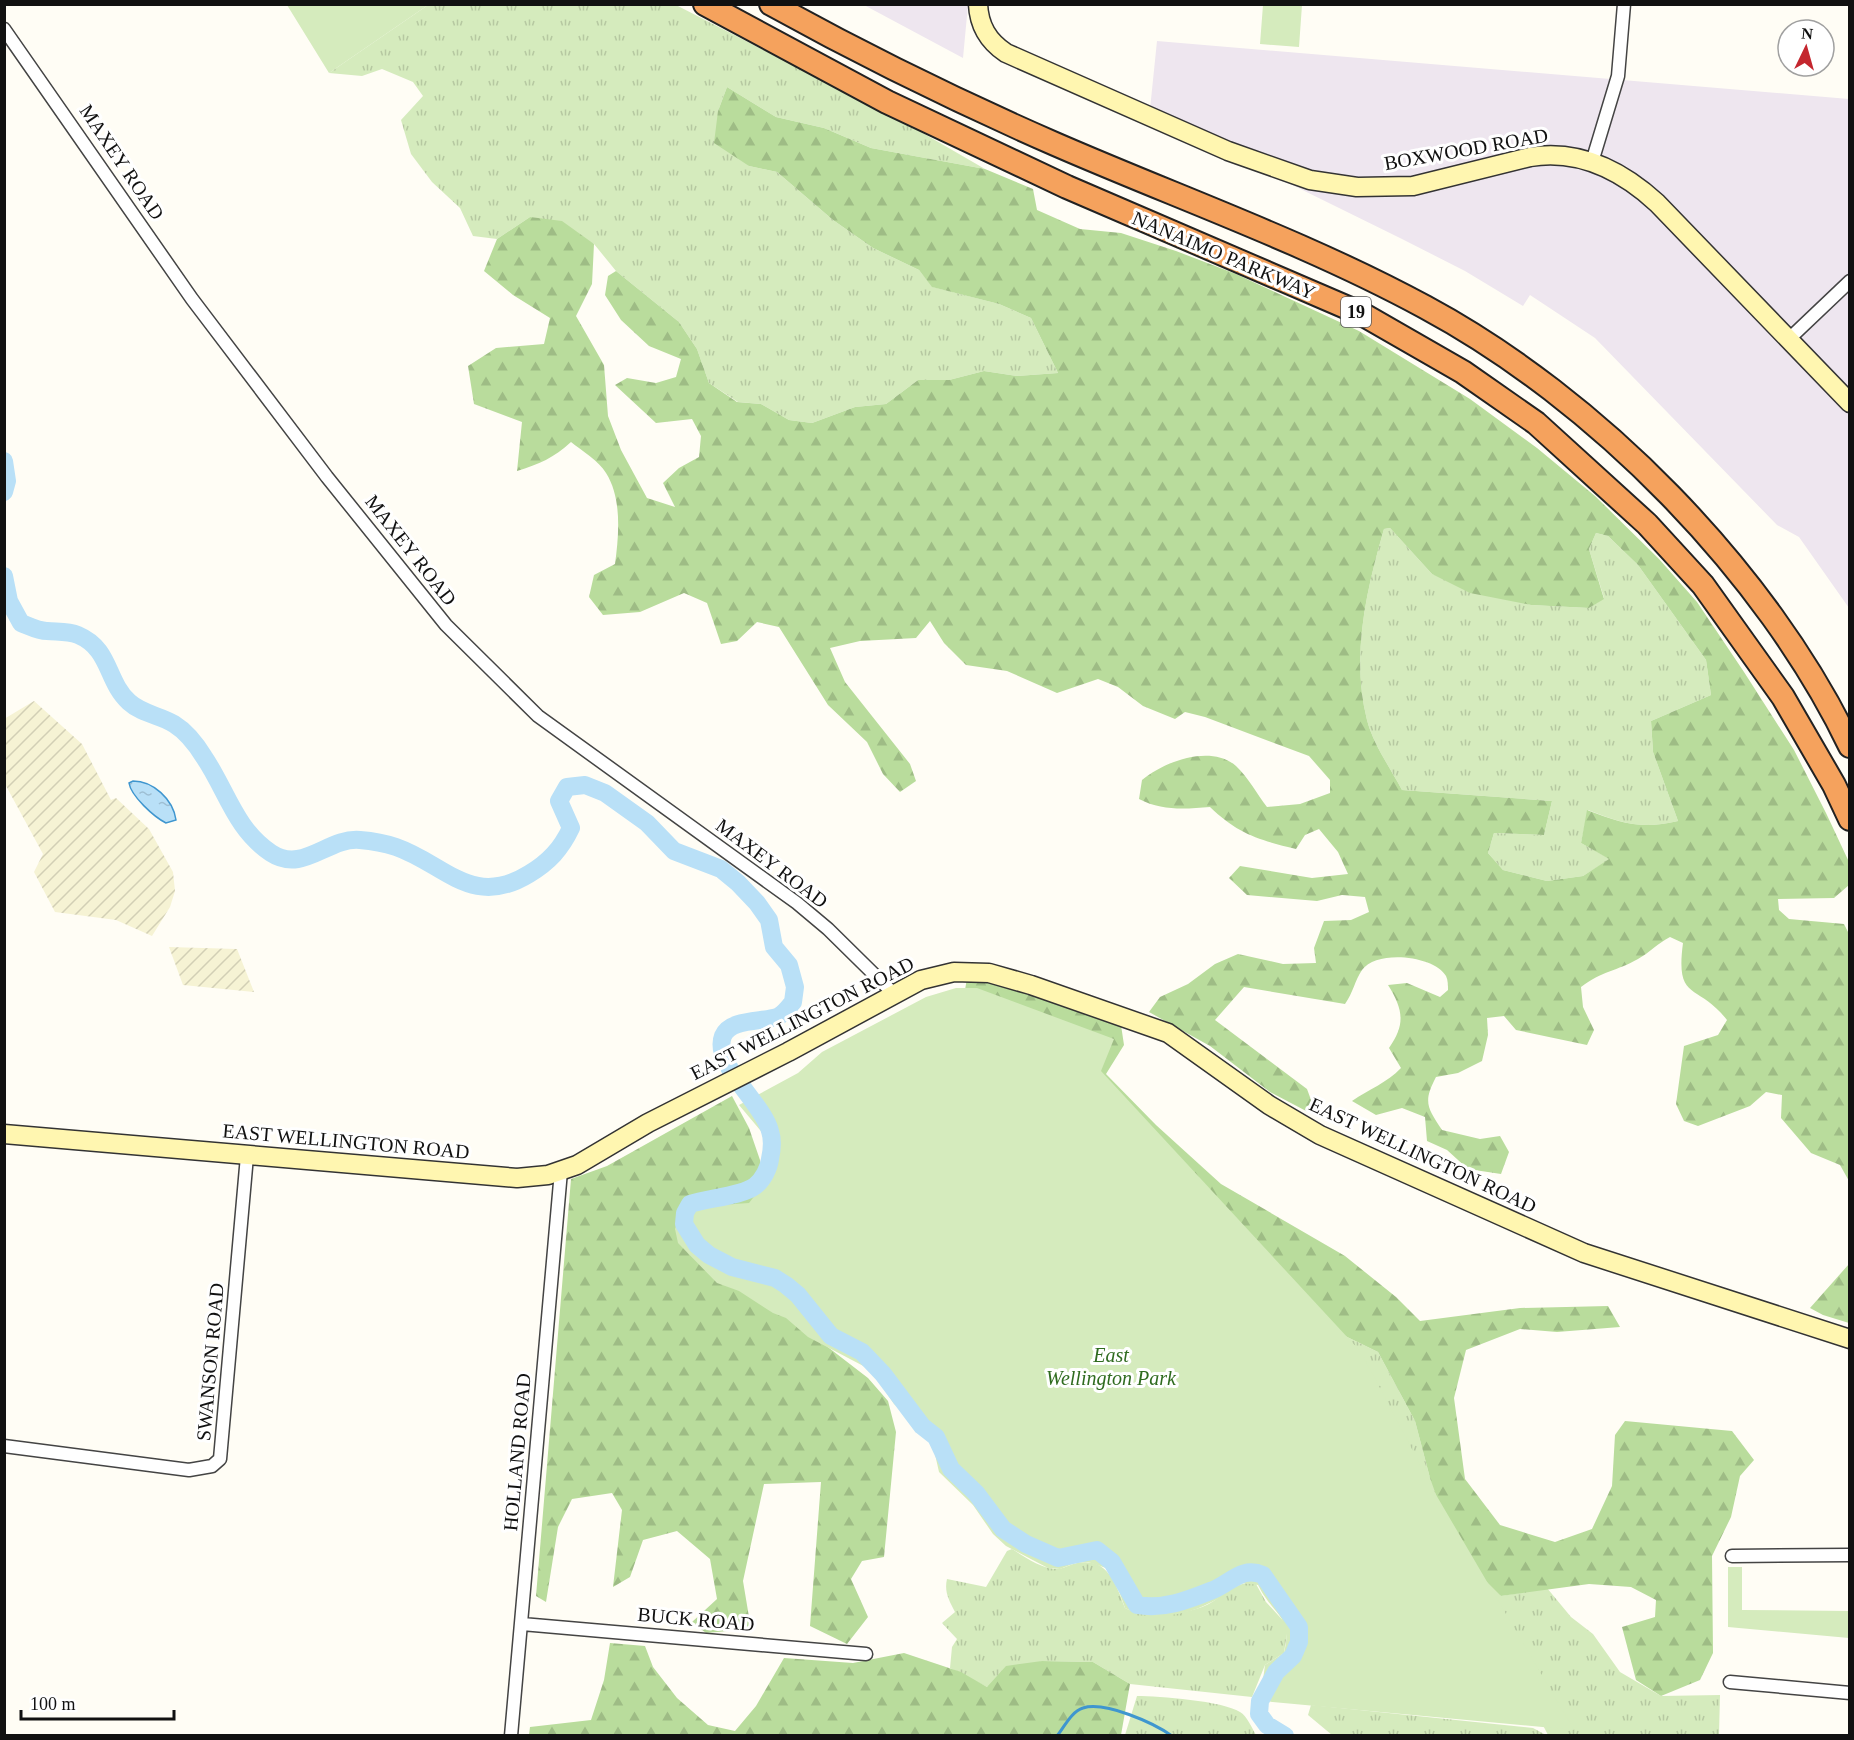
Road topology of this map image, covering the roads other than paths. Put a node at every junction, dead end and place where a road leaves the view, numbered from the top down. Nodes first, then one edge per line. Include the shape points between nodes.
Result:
1 (705, 4) edge
2 (771, 4) edge
3 (978, 4) edge
4 (1624, 4) edge
5 (4, 29) edge
6 (1592, 162) junction
7 (1850, 281) edge
8 (1789, 339) junction
9 (1850, 403) edge
10 (1850, 746) edge
11 (1850, 819) edge
12 (893, 993) junction
13 (4, 1134) edge
14 (247, 1156) junction
15 (561, 1171) junction
16 (1850, 1339) edge
17 (4, 1446) edge
18 (1850, 1555) edge
19 (1732, 1556) dead end
20 (522, 1624) junction
21 (866, 1654) dead end
22 (1730, 1682) dead end
23 (1850, 1693) edge
24 (511, 1736) edge

1 - 11 highway, NANAIMO PARKWAY / 19 via 887,102 1067,187 1362,314 1463,372 1536,423 1647,524 1703,585 1783,697
2 - 10 highway, NANAIMO PARKWAY / 19 via 871,57 1054,144 1323,256 1428,308 1525,370 1612,440 1693,517 1760,599 1826,697
3 - 6 street, BOXWOOD ROAD via 986,34 1006,53 1228,151 1310,180 1357,188 1413,186 1539,155 1563,155
4 - 6 street via 1618,76
5 - 12 street, MAXEY ROAD via 192,299 446,625 538,716 797,903
6 - 8 street, BOXWOOD ROAD via 1643,190
7 - 8 street
8 - 9 street, BOXWOOD ROAD
12 - 15 street, EAST WELLINGTON ROAD
12 - 16 street, EAST WELLINGTON ROAD via 941,974 989,973 1156,1028 1187,1044 1290,1118 1422,1183 1584,1253
13 - 14 street, EAST WELLINGTON ROAD
14 - 15 street, EAST WELLINGTON ROAD via 517,1178
14 - 17 street, SWANSON ROAD via 220,1459 212,1466 189,1470
15 - 20 street, HOLLAND ROAD
18 - 19 street
20 - 21 street, BUCK ROAD
20 - 24 street, HOLLAND ROAD
22 - 23 street

